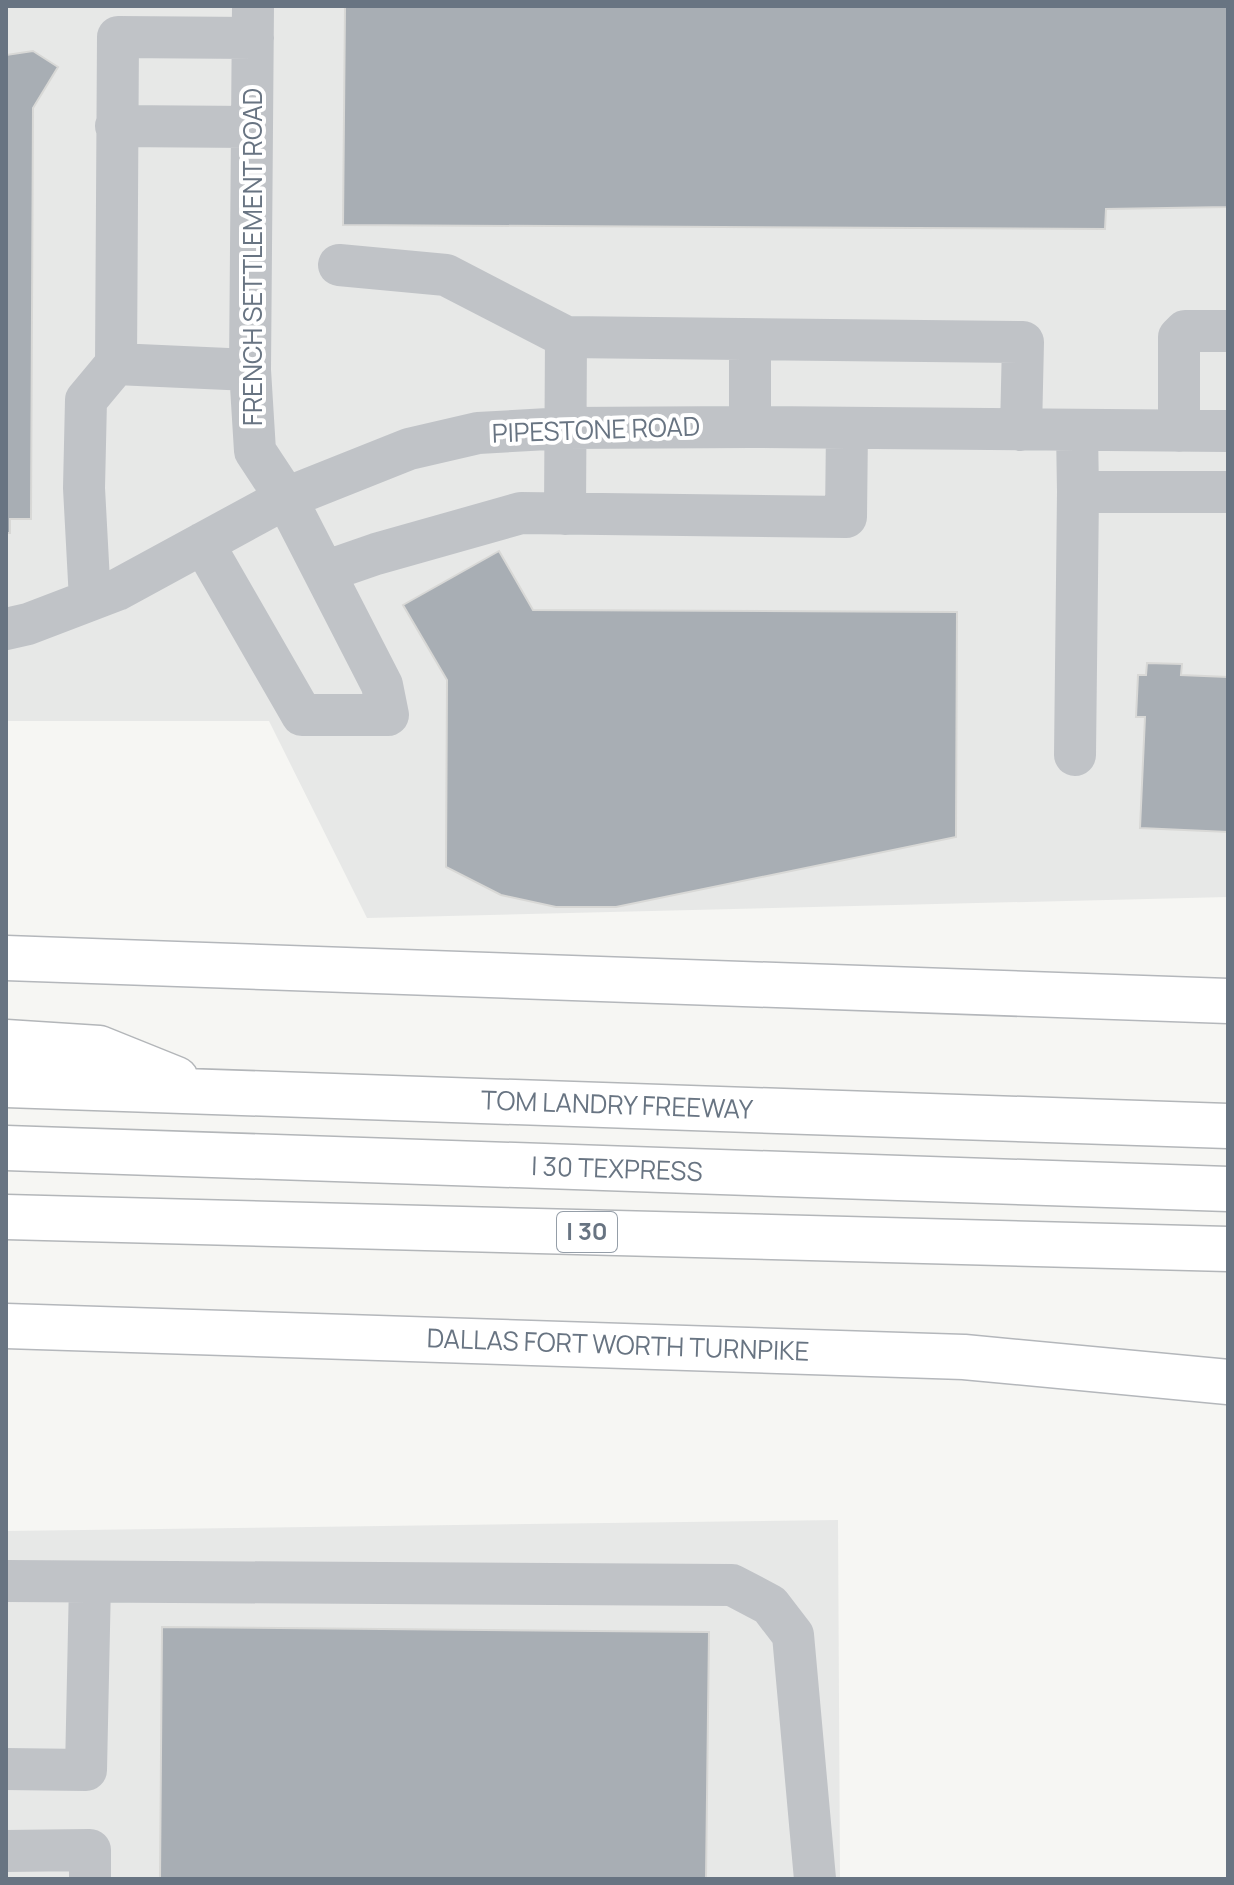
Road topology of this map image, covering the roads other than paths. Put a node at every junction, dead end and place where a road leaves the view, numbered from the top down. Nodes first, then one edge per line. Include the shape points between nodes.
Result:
1 (253, 22) edge
2 (116, 126) junction
3 (252, 127) junction
4 (339, 265) dead end
5 (1228, 331) edge
6 (566, 337) junction
7 (750, 340) junction
8 (116, 364) junction
9 (250, 370) junction
10 (750, 427) junction
11 (566, 428) junction
12 (847, 429) junction
13 (1021, 430) junction
14 (1077, 431) junction
15 (1179, 431) junction
16 (1228, 431) edge
17 (1078, 492) junction
18 (1228, 492) edge
19 (286, 498) junction
20 (565, 514) junction
21 (203, 543) junction
22 (324, 572) junction
23 (90, 600) junction
24 (6, 629) edge
25 (1075, 755) dead end
26 (6, 958) edge
27 (1228, 1001) edge
28 (6, 1042) edge
29 (6, 1085) edge
30 (204, 1091) junction
31 (1228, 1126) edge
32 (6, 1148) edge
33 (1228, 1189) edge
34 (6, 1217) edge
35 (1168, 1247) junction
36 (1228, 1249) edge
37 (1228, 1269) edge
38 (6, 1326) edge
39 (1228, 1382) edge
40 (6, 1581) edge
41 (90, 1582) junction
42 (6, 1769) edge
43 (6, 1851) edge
44 (90, 1879) edge
45 (815, 1879) edge

1 - 2 street via 118,37
1 - 3 street, FRENCH SETTLEMENT ROAD
2 - 3 street
2 - 8 street
3 - 9 street, FRENCH SETTLEMENT ROAD
4 - 6 street via 446,275
5 - 15 street via 1185,331 1179,337
6 - 7 street
6 - 11 street
7 - 10 street
7 - 13 street via 1023,342
8 - 9 street
8 - 23 street via 86,400
9 - 19 street, FRENCH SETTLEMENT ROAD via 255,451
10 - 11 street, PIPESTONE ROAD
10 - 12 street, PIPESTONE ROAD
11 - 19 street, PIPESTONE ROAD via 478,433 409,449
11 - 20 street
12 - 13 street, PIPESTONE ROAD
12 - 20 street via 846,517
13 - 14 street, PIPESTONE ROAD
14 - 15 street, PIPESTONE ROAD
14 - 17 street
15 - 16 street, PIPESTONE ROAD
17 - 18 street
17 - 25 street
19 - 21 street, PIPESTONE ROAD
19 - 22 street, FRENCH SETTLEMENT ROAD
20 - 22 street via 521,513
21 - 22 street, FRENCH SETTLEMENT ROAD via 302,715 388,715 382,685
21 - 23 street, PIPESTONE ROAD
23 - 24 street, PIPESTONE ROAD
26 - 27 main road
28 - 30 main road via 99,1048
29 - 30 main road, TOM LANDRY FREEWAY
30 - 31 main road, TOM LANDRY FREEWAY
32 - 33 main road, I 30 TEXPRESS
34 - 35 main road, I 30
35 - 36 main road, I 30
35 - 37 main road
38 - 39 main road, DALLAS FORT WORTH TURNPIKE via 949,1356
40 - 41 street
41 - 42 street via 86,1770
41 - 45 street via 732,1585 770,1605 793,1635
43 - 44 street via 90,1850

